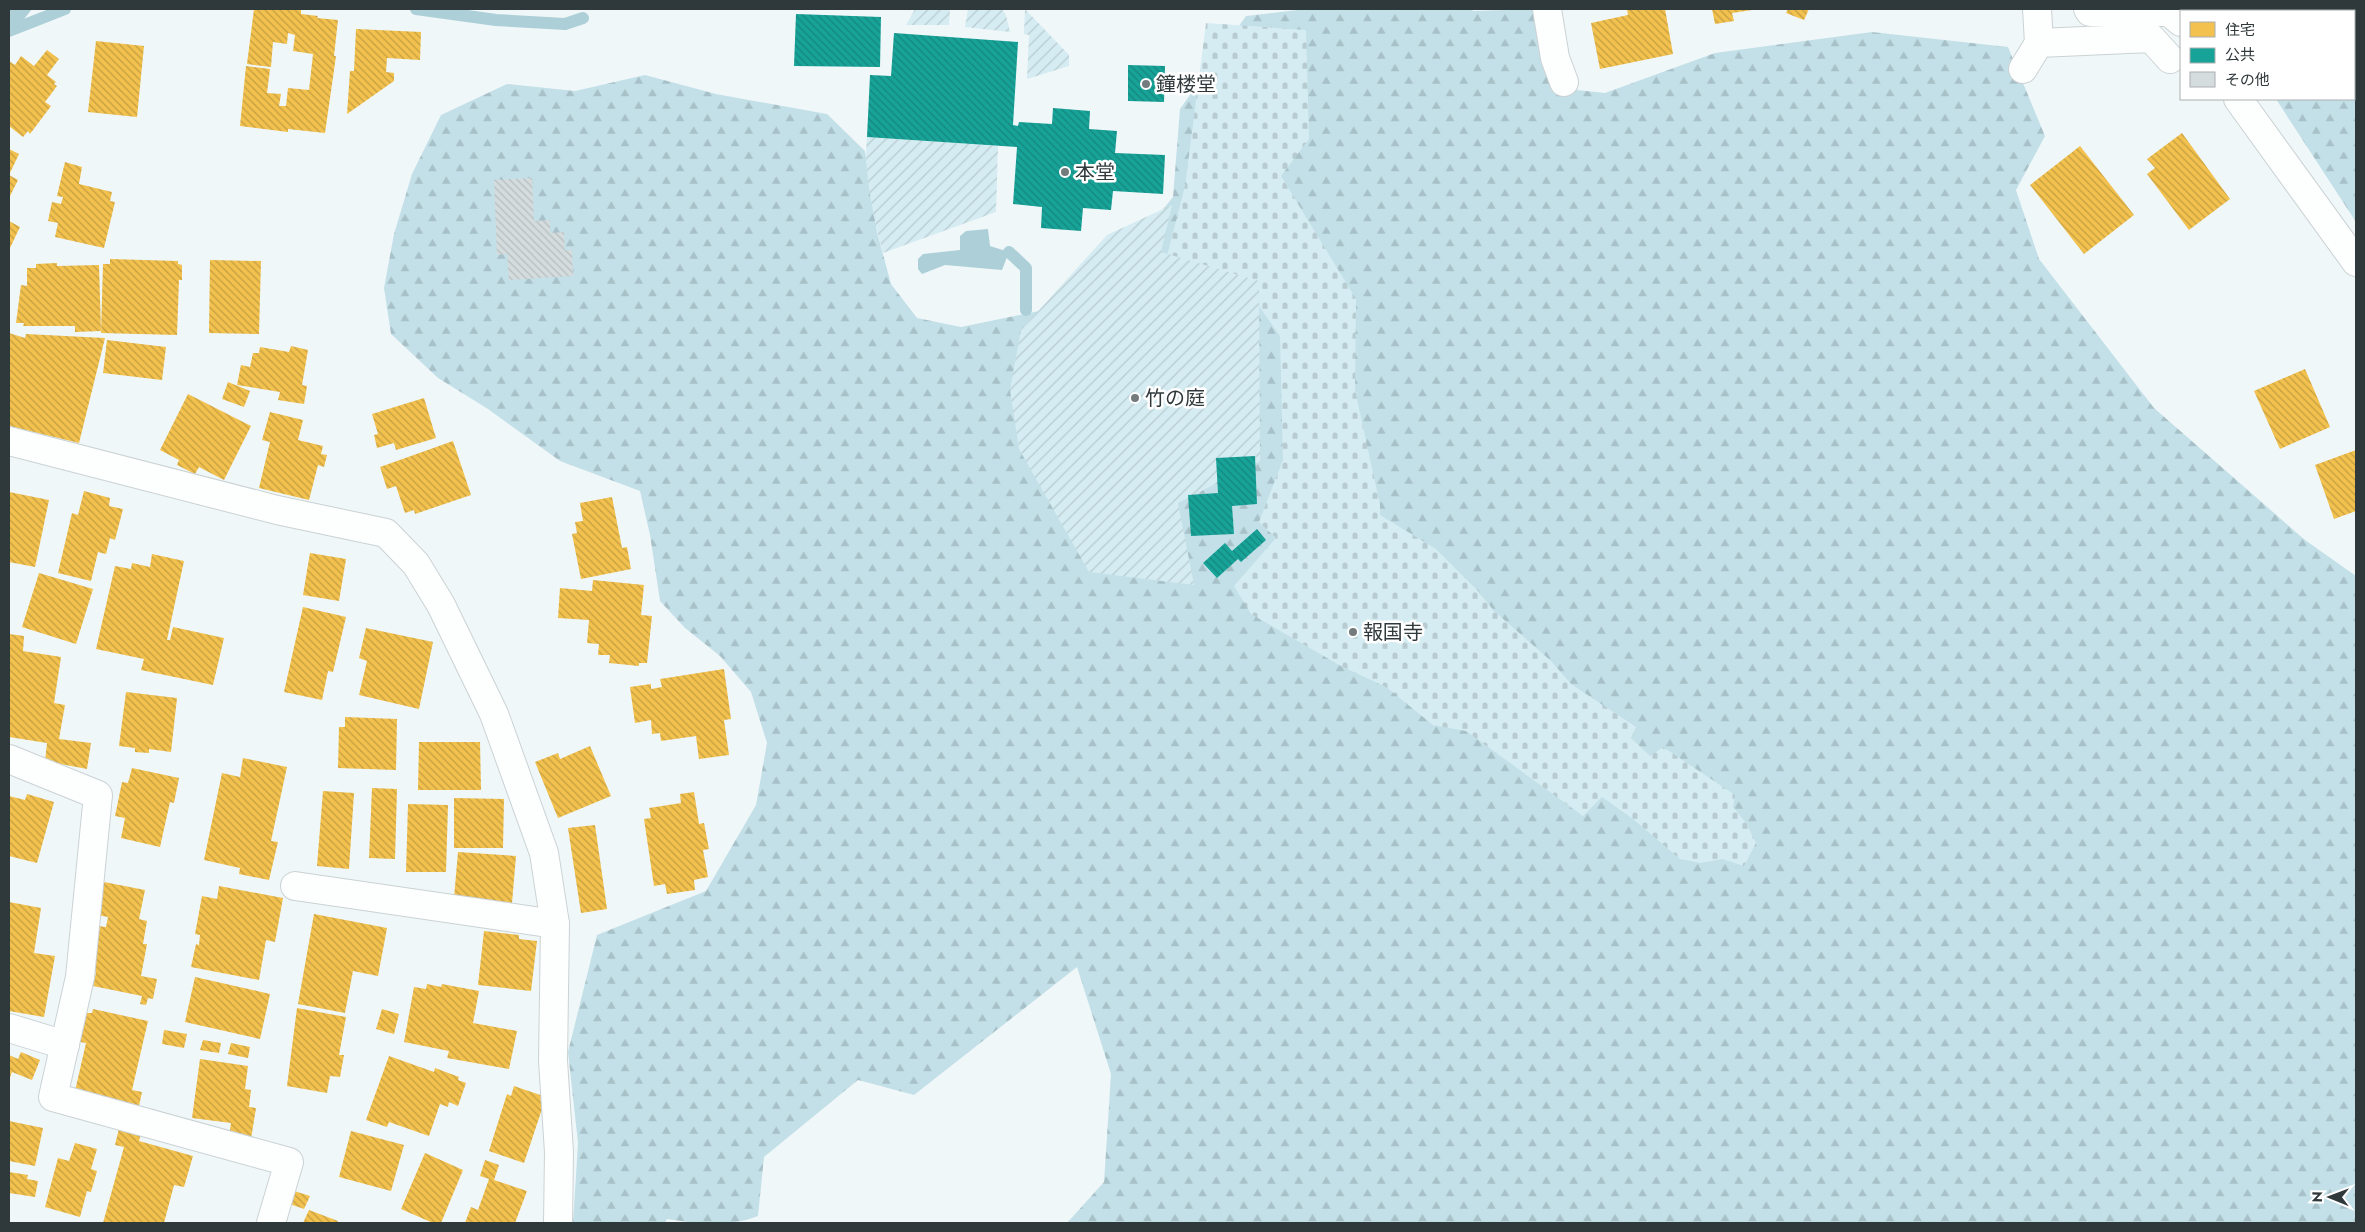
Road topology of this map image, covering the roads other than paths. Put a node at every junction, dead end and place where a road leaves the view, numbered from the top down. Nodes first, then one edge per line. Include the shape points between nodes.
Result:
1 (1547, 9) edge
2 (2037, 9) edge
3 (2088, 9) edge
4 (2180, 21) edge
5 (2038, 43) junction
6 (2170, 59) dead end
7 (2023, 69) dead end
8 (1564, 82) dead end
9 (2239, 100) edge
10 (2356, 262) edge
11 (9, 441) edge
12 (9, 760) edge
13 (294, 886) dead end
14 (555, 924) junction
15 (9, 1028) edge
16 (65, 1045) junction
17 (271, 1223) edge
18 (558, 1223) edge

1 - 8 street via 1555,58
2 - 5 street
3 - 4 street via 2090,12 2169,12
5 - 6 street via 2151,38
5 - 7 street
9 - 10 street
11 - 14 street via 277,510 386,534 416,564 441,605 494,714 544,853
12 - 16 street via 98,796 80,977
13 - 14 street
14 - 18 street via 553,1061 559,1152
15 - 16 street
16 - 17 street via 53,1097 289,1162

